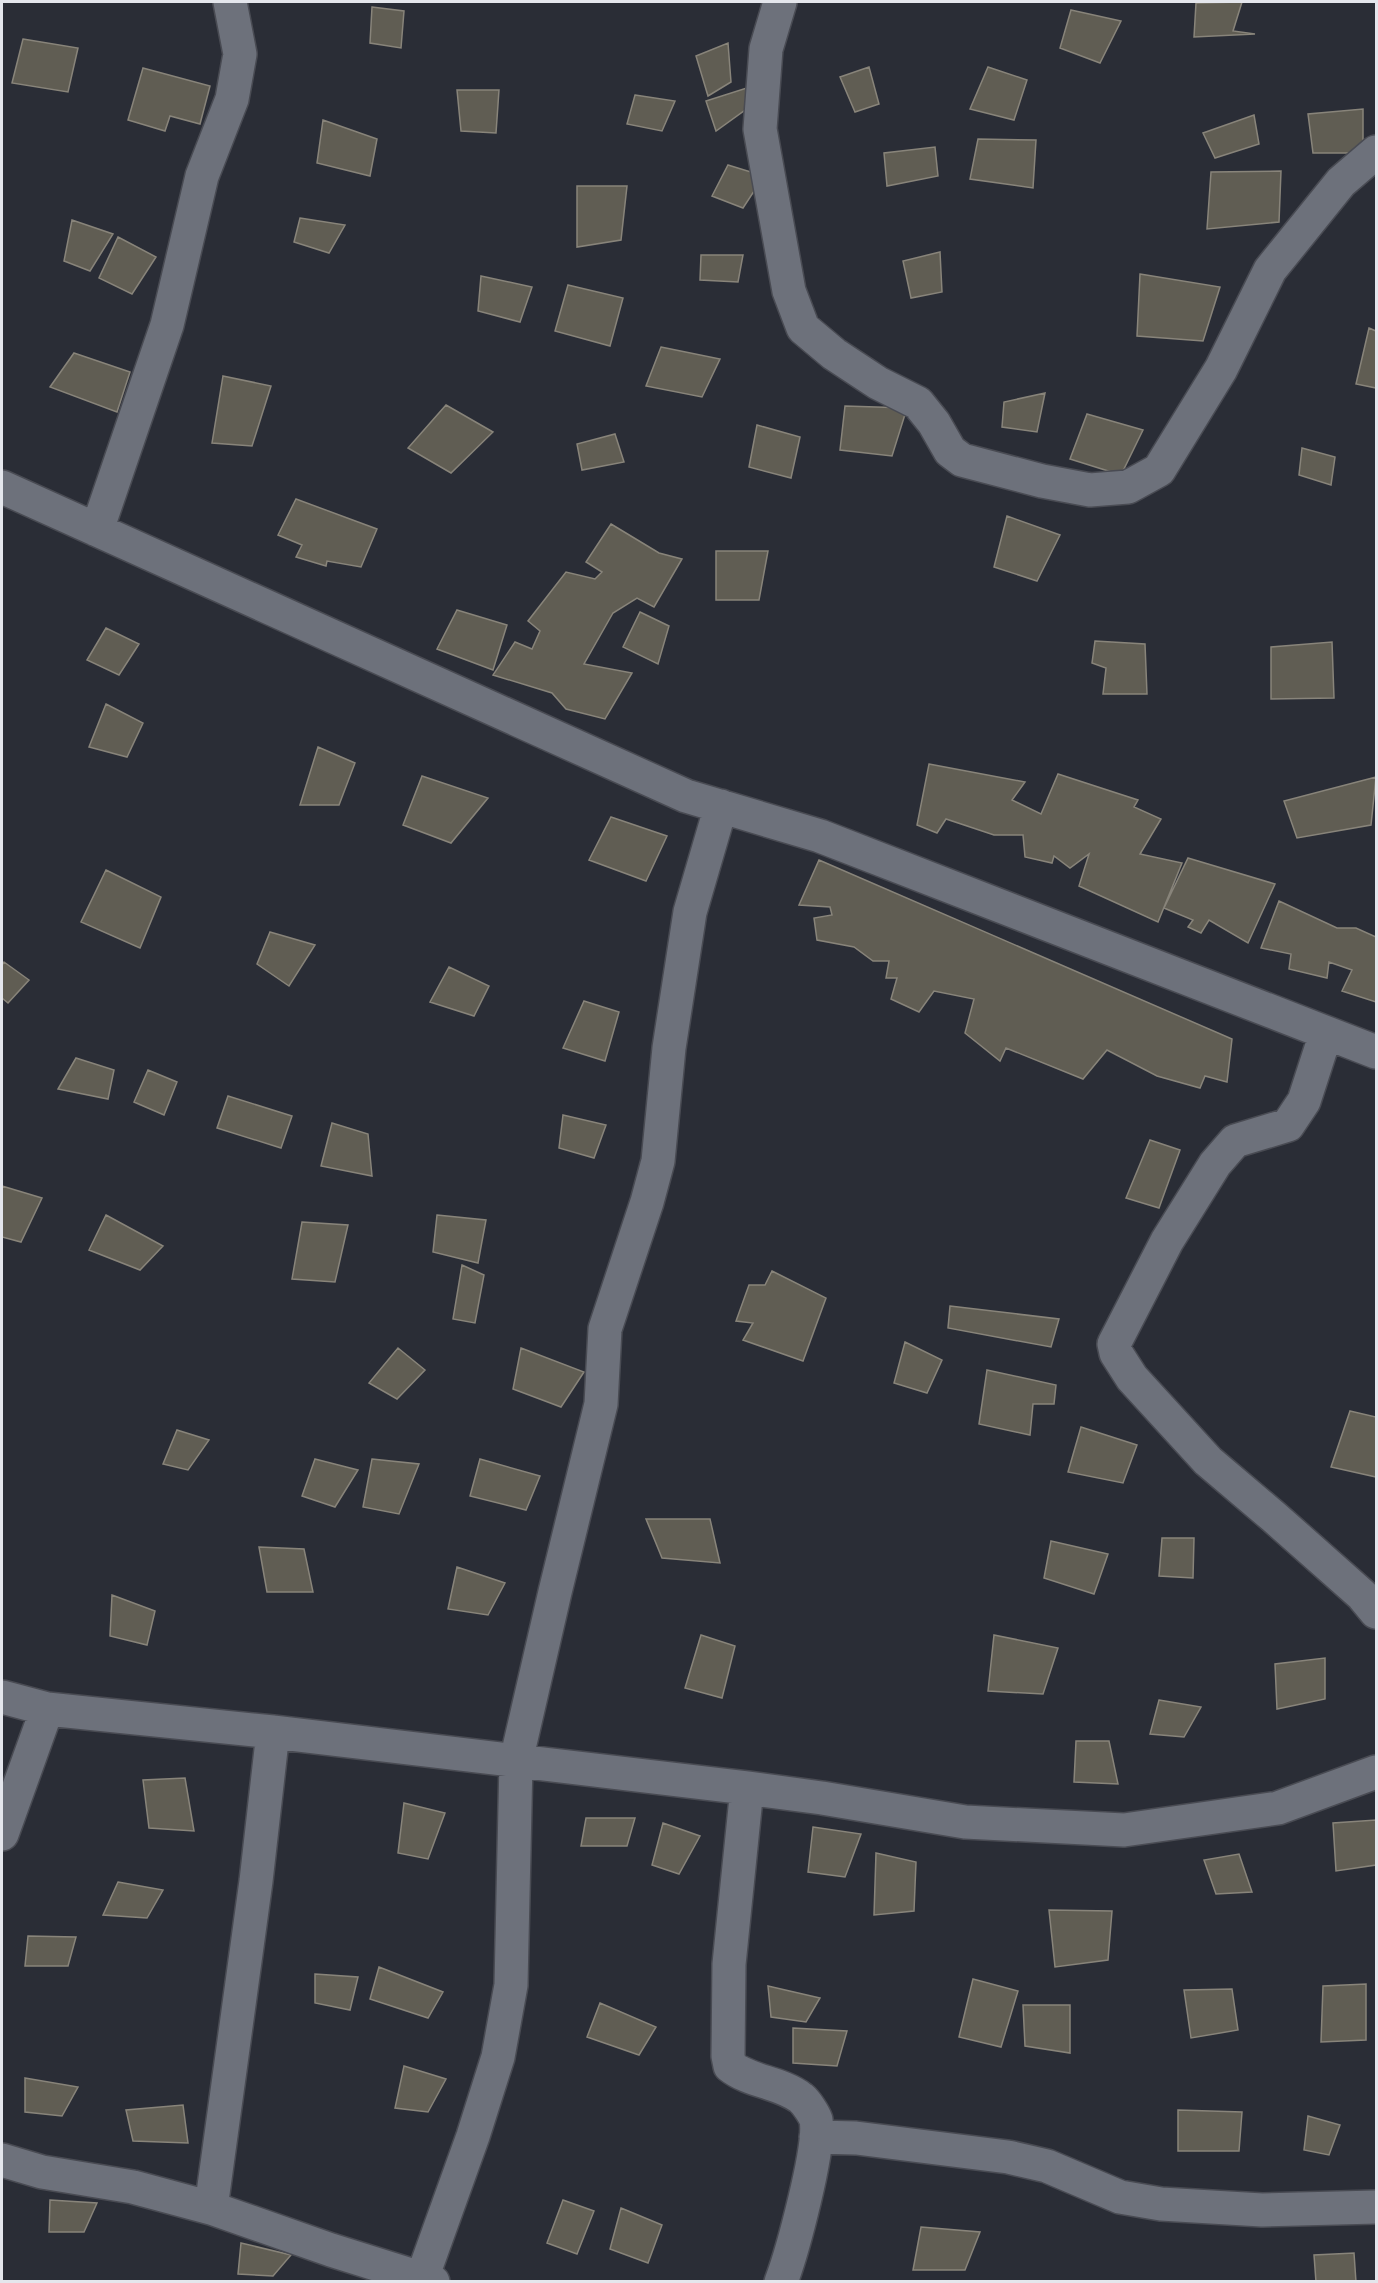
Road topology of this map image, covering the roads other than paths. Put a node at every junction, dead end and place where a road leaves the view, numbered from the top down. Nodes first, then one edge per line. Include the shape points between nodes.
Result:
1 (230, 2) edge
2 (780, 2) edge
3 (1377, 152) edge
4 (2, 487) edge
5 (97, 530) junction
6 (721, 806) junction
7 (1326, 1033) junction
8 (1377, 1052) edge
9 (1377, 1612) edge
10 (2, 1697) edge
11 (47, 1709) junction
12 (273, 1732) junction
13 (516, 1761) junction
14 (1377, 1772) edge
15 (747, 1788) junction
16 (2, 1834) edge
17 (816, 2138) junction
18 (2, 2160) edge
19 (1377, 2207) edge
20 (211, 2208) junction
21 (428, 2280) edge
22 (781, 2282) edge

1 - 5 street via 240,54 232,99 202,176 167,325
2 - 3 street via 766,49 760,129 789,291 803,328 878,383 918,403 950,451 963,460 1042,481 1090,490 1128,487 1159,470 1221,369 1270,270 1341,182
4 - 5 street
5 - 6 street via 686,796
6 - 7 street via 820,836
6 - 13 street via 690,912 669,1048 658,1161 605,1329 601,1404
7 - 8 street
7 - 9 street via 1304,1101 1287,1125 1235,1141 1215,1164 1167,1241 1114,1344 1132,1378 1208,1461
10 - 11 street
11 - 12 street
11 - 16 street
12 - 13 street
12 - 20 street
13 - 15 street
13 - 21 street via 508,2006 494,2068
14 - 15 street via 1278,1808 1124,1830 965,1822
15 - 17 street via 729,1964 728,2056 730,2066 739,2073 782,2087 802,2099 816,2118
17 - 19 street via 856,2138 1008,2157 1047,2166 1120,2197 1161,2204 1262,2210
17 - 22 street
18 - 20 street via 42,2172 133,2187
20 - 21 street

